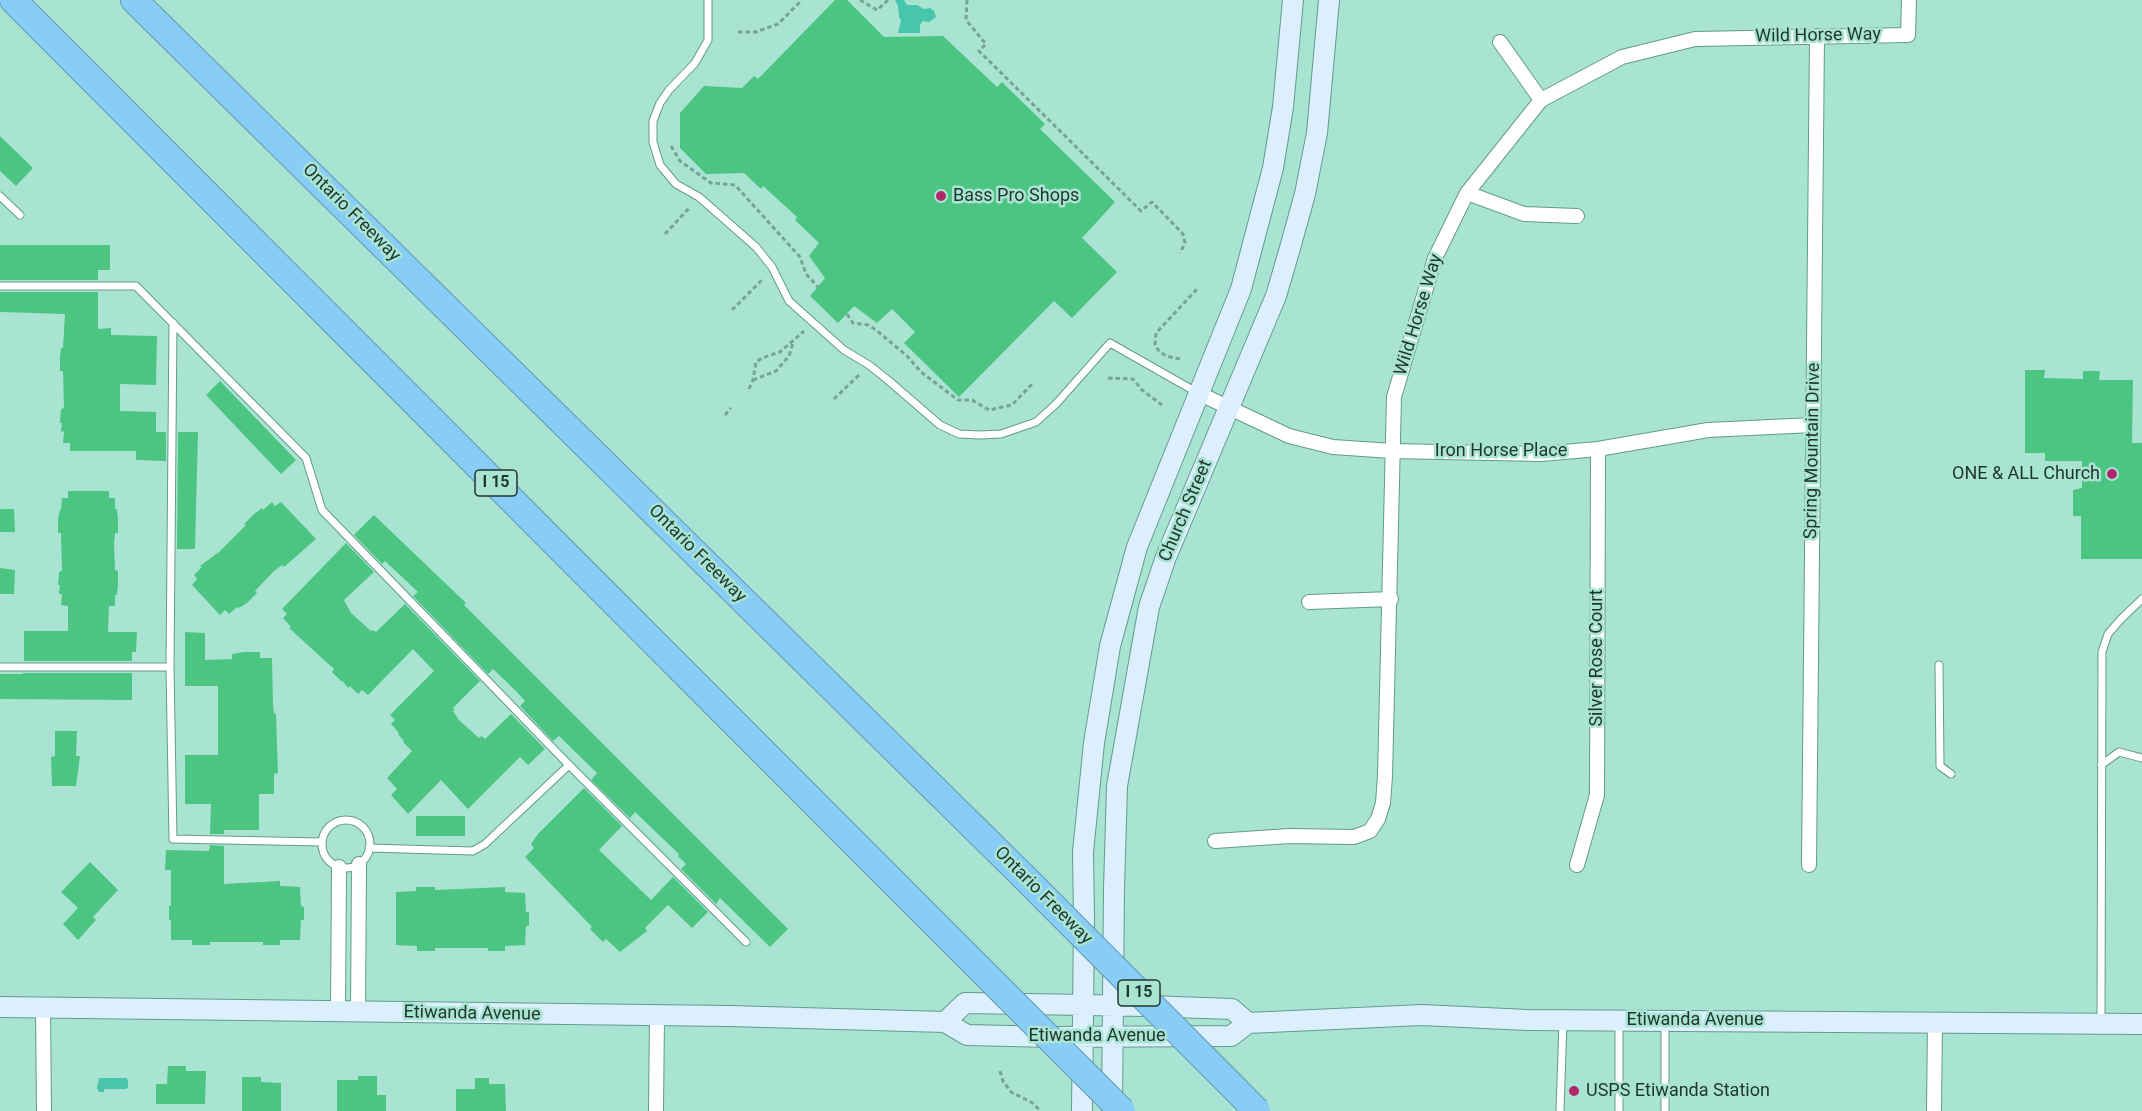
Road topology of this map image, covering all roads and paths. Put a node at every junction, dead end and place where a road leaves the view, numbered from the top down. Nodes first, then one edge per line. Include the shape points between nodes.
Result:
1 (13, 0) edge
2 (135, 0) edge
3 (708, 0) edge
4 (802, 0) edge
5 (860, 0) edge
6 (967, 0) edge
7 (1293, 0) edge
8 (1329, 0) edge
9 (1909, 0) edge
10 (887, 1) edge
11 (738, 32) dead end
12 (1817, 36) junction
13 (1500, 42) dead end
14 (1541, 100) junction
15 (671, 146) dead end
16 (1467, 193) junction
17 (0, 195) edge
18 (691, 206) dead end
19 (20, 215) dead end
20 (1577, 216) dead end
21 (665, 234) dead end
22 (1179, 253) dead end
23 (763, 279) dead end
24 (0, 286) edge
25 (818, 287) dead end
26 (1199, 287) dead end
27 (732, 310) dead end
28 (847, 314) dead end
29 (173, 323) junction
30 (804, 331) dead end
31 (793, 341) junction
32 (1180, 359) dead end
33 (860, 374) dead end
34 (1108, 378) dead end
35 (753, 380) junction
36 (1033, 383) dead end
37 (749, 389) dead end
38 (1198, 393) junction
39 (834, 399) dead end
40 (1162, 405) dead end
41 (731, 408) dead end
42 (1230, 408) junction
43 (724, 415) dead end
44 (1813, 425) junction
45 (1598, 449) junction
46 (1392, 451) junction
47 (1391, 599) junction
48 (2142, 599) edge
49 (1309, 602) dead end
50 (1939, 664) dead end
51 (0, 666) edge
52 (170, 667) junction
53 (2142, 758) edge
54 (569, 765) junction
55 (2101, 765) junction
56 (1951, 774) dead end
57 (1215, 841) dead end
58 (322, 842) junction
59 (369, 848) junction
60 (359, 864) junction
61 (1577, 865) dead end
62 (1809, 865) dead end
63 (339, 867) junction
64 (746, 942) dead end
65 (1084, 1005) junction
66 (1114, 1005) junction
67 (0, 1007) edge
68 (43, 1008) junction
69 (348, 1012) junction
70 (657, 1016) junction
71 (1665, 1019) junction
72 (1563, 1020) junction
73 (1619, 1020) junction
74 (1935, 1021) junction
75 (945, 1022) junction
76 (1248, 1023) junction
77 (2101, 1023) junction
78 (2142, 1024) edge
79 (1083, 1036) junction
80 (1113, 1036) junction
81 (1000, 1071) dead end
82 (44, 1111) edge
83 (656, 1111) edge
84 (1041, 1111) edge
85 (1082, 1111) edge
86 (1112, 1111) edge
87 (1122, 1111) edge
88 (1257, 1111) edge
89 (1560, 1111) edge
90 (1619, 1111) edge
91 (1665, 1111) edge
92 (1934, 1111) edge

1 - 87 highway, I 15, bridge
2 - 88 highway, Ontario Freeway / I 15, bridge
3 - 38 lane via 708,40 695,63 660,103 653,121 653,142 660,165 676,184 699,197 756,248 772,267 789,301 844,350 869,365 940,426 959,434 1001,434 1036,422 1110,343
4 - 11 path via 778,24 756,32
5 - 10 path via 877,10
6 - 22 path via 966,20 986,44 979,51 1141,211 1152,201 1183,234 1185,243
7 - 38 main road, Church Street via 1273,168 1242,289
8 - 42 main road, Church Street via 1317,133 1305,194 1276,296
9 - 12 street, Wild Horse Way via 1908,35
12 - 14 street, Wild Horse Way via 1695,39 1622,57
12 - 44 street, Spring Mountain Drive
13 - 14 street
14 - 16 street, Wild Horse Way
15 - 25 path via 680,161 711,183 735,185 800,257 806,274
16 - 20 street via 1524,214
16 - 46 street, Wild Horse Way via 1435,258 1394,397
17 - 19 lane
18 - 21 path
23 - 27 path
24 - 29 lane via 136,286
26 - 32 path via 1156,333 1159,351
28 - 36 path via 853,323 876,330 958,400 972,400 989,410 1012,405
29 - 52 lane
29 - 54 lane via 306,458 322,510
30 - 31 path
31 - 35 path via 789,356 776,371
31 - 35 path via 780,352 756,362
33 - 39 path
34 - 40 path via 1133,379
35 - 37 path
38 - 42 street, Iron Horse Place
38 - 65 main road, Church Street via 1137,547 1110,646 1094,743 1083,852
41 - 43 path
42 - 46 street, Iron Horse Place via 1289,436 1333,447
42 - 66 main road, Church Street via 1166,557 1149,607 1117,786
44 - 45 street, Iron Horse Place via 1708,430
44 - 62 street, Spring Mountain Drive
45 - 46 street, Iron Horse Place via 1541,454
45 - 61 street, Silver Rose Court via 1597,795
46 - 47 street, Wild Horse Way
47 - 49 street
47 - 57 street, Wild Horse Way via 1383,803 1370,831 1340,838 1289,836
48 - 55 lane via 2108,634 2102,652
50 - 56 lane via 1940,766
51 - 52 lane
52 - 58 lane via 173,839
53 - 55 lane via 2119,752
54 - 59 lane via 473,851
54 - 64 lane
55 - 77 lane
58 - 59 lane via 327,829 345,820 363,828
58 - 63 lane via 326,858
59 - 60 lane
60 - 63 lane
60 - 69 street
63 - 69 street
65 - 66 main road, Etiwanda Avenue
65 - 75 main road, Etiwanda Avenue via 966,1003
65 - 79 main road, Church Street
66 - 76 main road, Etiwanda Avenue via 1232,1009
66 - 80 main road, Church Street
67 - 68 main road, Etiwanda Avenue
68 - 69 main road, Etiwanda Avenue
68 - 82 street
69 - 70 main road, Etiwanda Avenue
70 - 75 main road, Etiwanda Avenue
70 - 83 street
71 - 73 main road, Etiwanda Avenue
71 - 74 main road, Etiwanda Avenue
71 - 91 lane
72 - 73 main road, Etiwanda Avenue
72 - 76 main road, Etiwanda Avenue via 1422,1015
72 - 89 lane
73 - 90 lane
74 - 77 main road, Etiwanda Avenue
74 - 92 street
75 - 79 main road, Etiwanda Avenue via 967,1035
76 - 80 main road, Etiwanda Avenue via 1231,1036
77 - 78 main road, Etiwanda Avenue
79 - 80 main road, Etiwanda Avenue
79 - 85 main road, Church Street
80 - 86 main road, Church Street
81 - 84 path via 1011,1092

